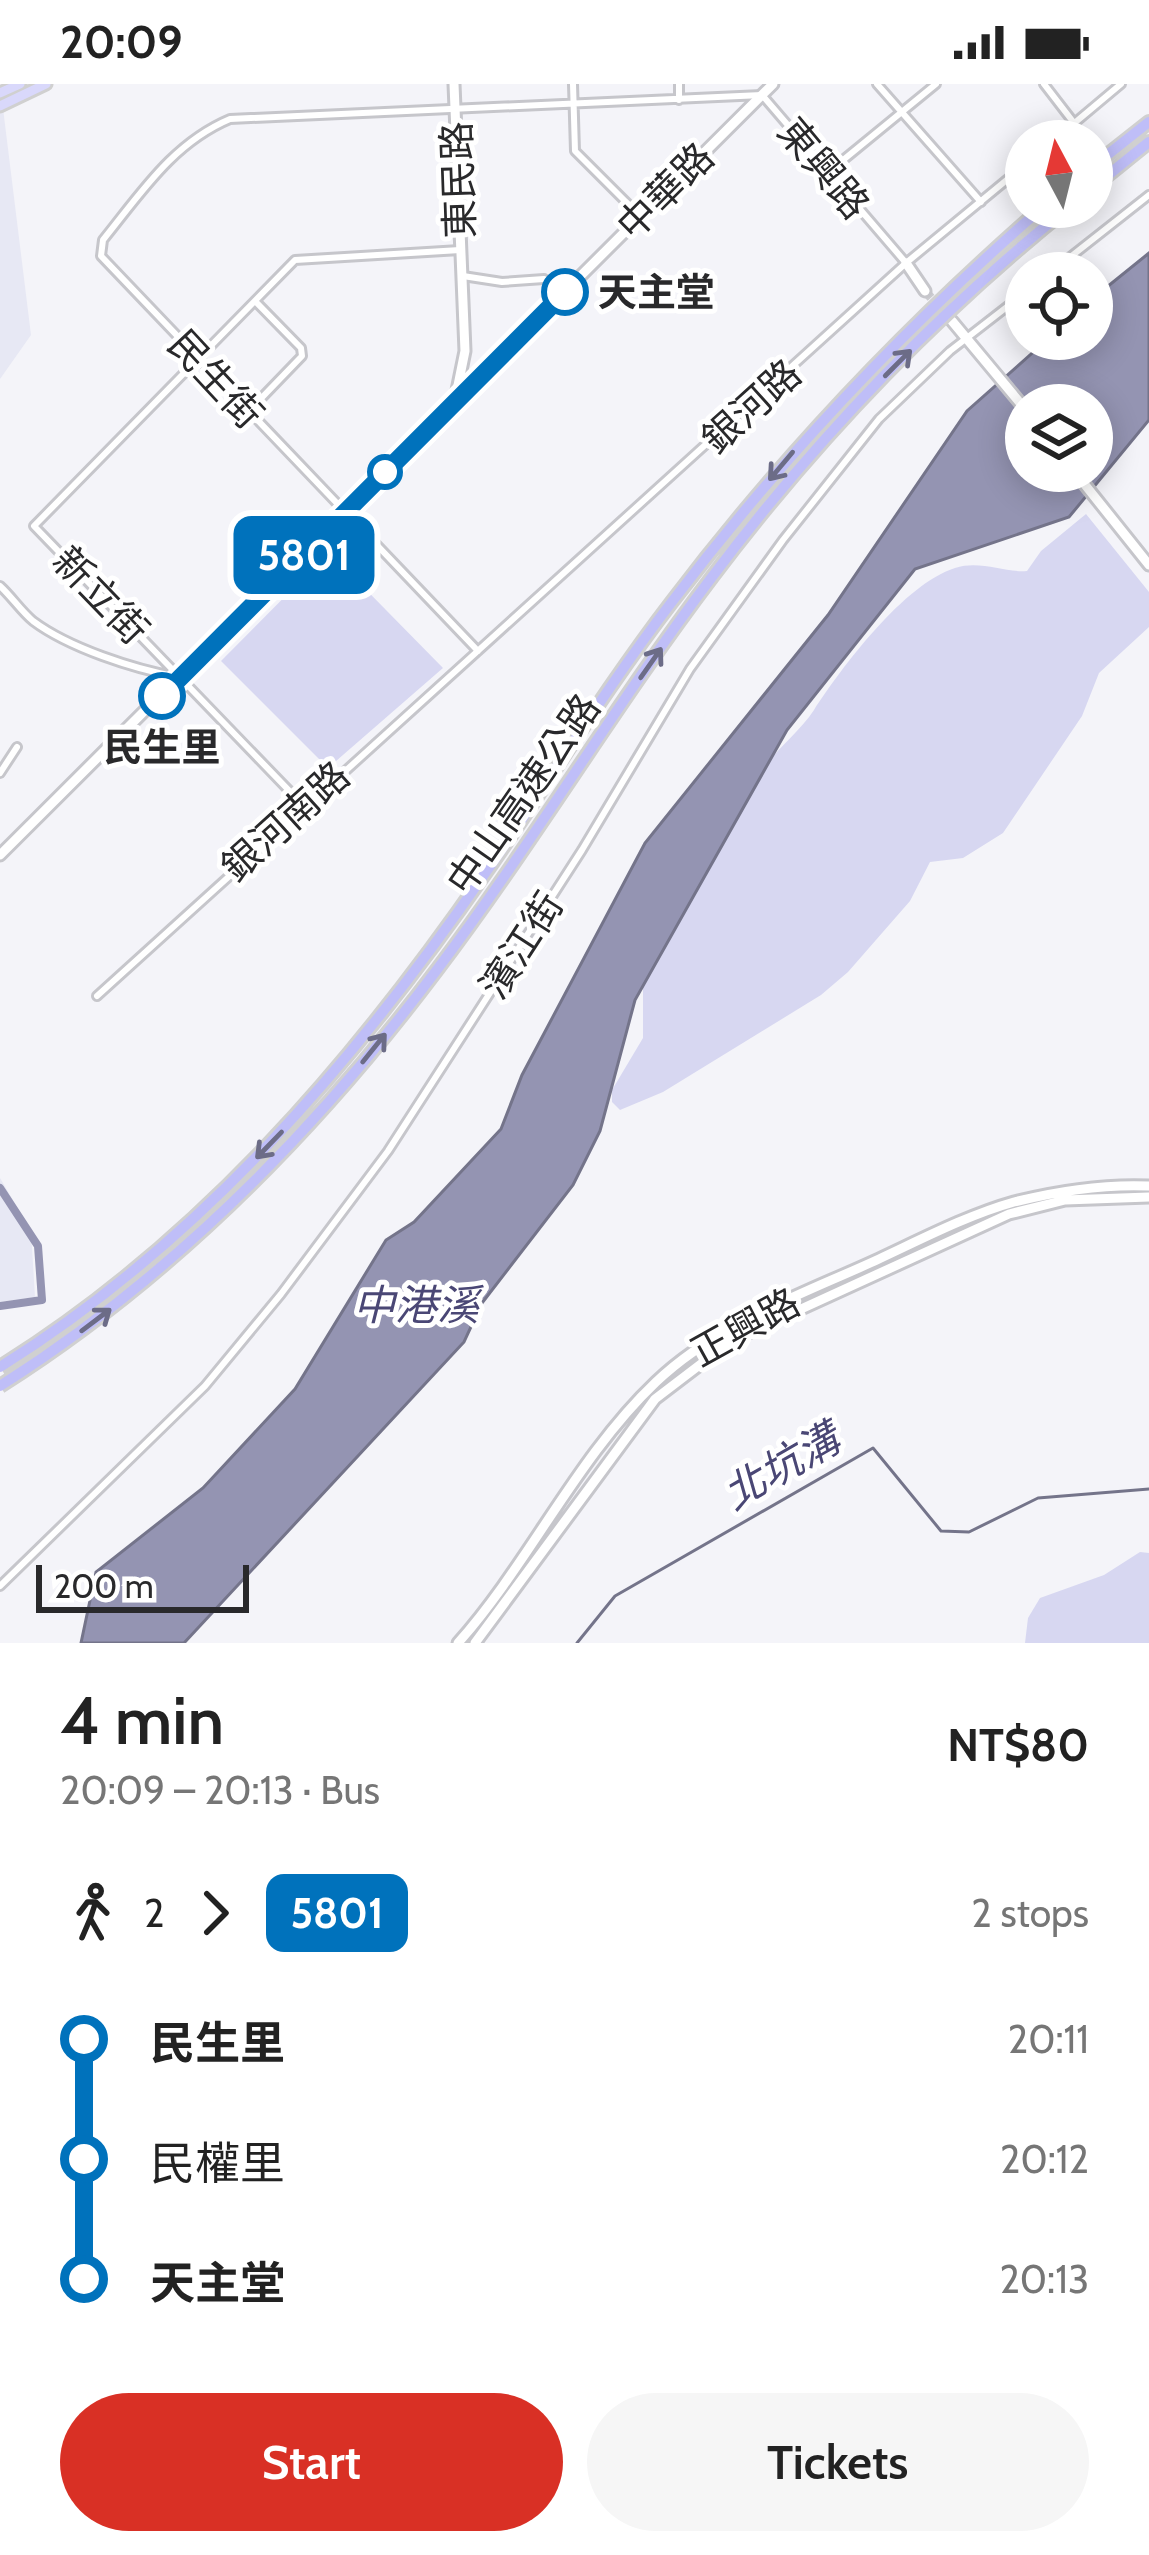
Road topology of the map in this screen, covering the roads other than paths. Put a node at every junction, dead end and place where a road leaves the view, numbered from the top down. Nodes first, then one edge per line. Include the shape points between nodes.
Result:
1 (20, 84) edge
2 (46, 84) edge
3 (454, 84) edge
4 (573, 84) edge
5 (679, 84) edge
6 (773, 84) edge
7 (878, 84) edge
8 (936, 84) edge
9 (1044, 84) edge
10 (1121, 84) edge
11 (762, 89) edge
12 (0, 93) edge
13 (679, 100) junction
14 (573, 101) junction
15 (0, 106) edge
16 (456, 107) junction
17 (901, 115) junction
18 (1072, 120) edge
19 (1078, 120) edge
20 (1149, 122) edge
21 (1149, 142) edge
22 (1113, 150) edge
23 (1113, 171) edge
24 (826, 173) junction
25 (1005, 182) edge
26 (1149, 195) edge
27 (981, 202) junction
28 (640, 216) junction
29 (1021, 228) edge
30 (1045, 228) edge
31 (103, 239) joint
32 (460, 250) junction
33 (1077, 252) edge
34 (906, 263) junction
35 (463, 276) junction
36 (544, 279) dead end
37 (925, 291) tunnel mouth
38 (256, 302) junction
39 (1005, 308) edge
40 (952, 321) tunnel mouth
41 (968, 337) junction
42 (199, 362) junction
43 (1005, 384) edge
44 (453, 405) junction
45 (247, 413) junction
46 (1091, 492) edge
47 (343, 515) junction
48 (1149, 566) edge
49 (0, 586) edge
50 (478, 651) junction
51 (182, 677) junction
52 (17, 747) dead end
53 (0, 773) edge
54 (302, 804) junction
55 (0, 855) edge
56 (97, 995) dead end
57 (1149, 1186) edge
58 (1149, 1197) edge
59 (0, 1367) edge
60 (0, 1387) edge
61 (0, 1586) edge
62 (458, 1643) edge
63 (476, 1643) edge

1 - 12 main road
2 - 15 main road
3 - 16 main road, 東民路
4 - 14 street
5 - 13 street
6 - 11 main road, 中華路
7 - 17 street
8 - 17 street
9 - 18 street
10 - 19 street
11 - 13 street, 東興路
11 - 24 street, 東興路
11 - 28 main road, 中華路
13 - 14 street, 東興路
14 - 16 street, 東興路
14 - 28 street via 574,151
16 - 31 street, 東興路 via 230,119 170,158
16 - 32 main road, 東民路
17 - 24 street
17 - 27 street
20 - 22 highway
21 - 23 highway
24 - 34 street, 東興路
25 - 27 street, 銀河路
26 - 33 street
27 - 34 street, 銀河路
28 - 44 main road, 中華路
29 -> 59 highway, 中山高速公路, bridge via 853,385 730,527 421,963 308,1104 184,1228
60 -> 30 highway, 中山高速公路, bridge via 174,1257 310,1126 437,970 709,580 810,454
31 - 42 street, 民生街 via 101,256
32 - 35 main road, 東民路
32 - 38 street via 295,260
34 - 37 main road, 東興路
34 - 50 street, 銀河路
35 - 36 street, 東民路
35 - 44 main road, 東民路 via 466,352
38 - 42 street
38 - 45 street via 302,356
39 - 41 street, 濱江街
40 - 41 main road
41 - 43 main road
41 - 61 street, 濱江街 via 879,419 690,669 388,1151 281,1294 205,1386
42 - 45 street, 民生街
42 - 51 street, 新立街 via 34,526
44 - 47 main road, 中華路
45 - 47 street, 民生街
46 - 48 main road
47 - 50 street, 民生街
47 - 51 main road, 中華路
49 - 51 street via 50,631 127,666
50 - 54 street, 銀河南路
51 - 54 street
51 - 55 main road, 中華路
52 - 53 street
54 - 56 street, 銀河南路
57 - 62 main road, 正興路 via 1010,1203 711,1340 657,1381 618,1426
58 - 63 main road, 正興路 via 1065,1200 1010,1214 731,1341 655,1399

